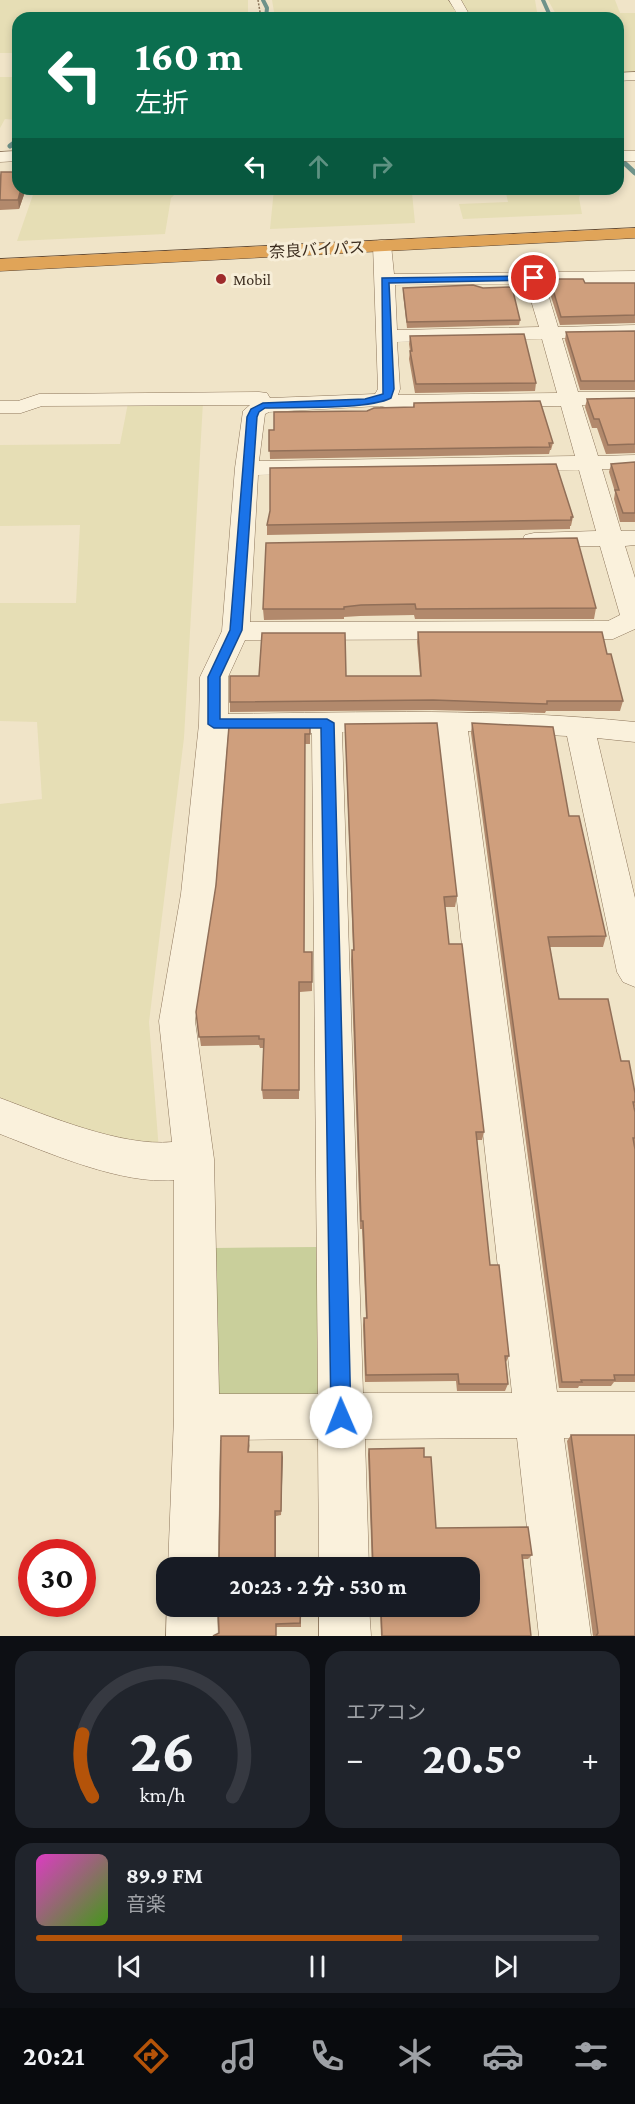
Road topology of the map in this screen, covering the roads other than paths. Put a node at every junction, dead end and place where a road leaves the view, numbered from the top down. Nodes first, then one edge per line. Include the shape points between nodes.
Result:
1 (635, 223) edge
2 (635, 233) edge
3 (382, 245) junction
4 (0, 253) edge
5 (0, 265) edge
6 (635, 277) edge
7 (534, 278) junction
8 (385, 280) junction
9 (635, 332) edge
10 (550, 333) junction
11 (387, 336) junction
12 (635, 398) edge
13 (570, 399) junction
14 (380, 400) junction
15 (263, 406) junction
16 (0, 407) edge
17 (635, 462) edge
18 (590, 463) junction
19 (247, 468) junction
20 (624, 538) edge
21 (516, 540) edge
22 (236, 630) junction
23 (327, 723) junction
24 (452, 723) junction
25 (214, 724) junction
26 (579, 725) junction
27 (635, 732) edge
28 (635, 972) edge
29 (0, 1116) edge
30 (194, 1160) junction
31 (635, 1415) edge
32 (539, 1416) junction
33 (197, 1417) junction
34 (341, 1417) junction
35 (193, 1557) edge
36 (344, 1557) edge
37 (192, 1617) edge
38 (344, 1617) edge
39 (192, 1636) edge
40 (345, 1636) edge
41 (565, 1636) edge

1 - 4 highway, 奈良バイパス
2 - 3 highway, 奈良バイパス
3 - 5 highway, 奈良バイパス
3 - 8 street
6 - 7 street
7 - 8 street
7 - 10 street
8 - 11 street
9 - 10 street
10 - 11 street
10 - 13 street
11 - 14 street via 389,389
12 - 13 street
13 - 14 street
13 - 18 street
14 - 15 street
15 - 16 street via 259,398 39,400 21,407
15 - 19 street via 252,417
17 - 18 street
18 - 19 street
18 - 20 street
19 - 22 street via 253,545
20 - 21 street
20 - 22 street via 634,618 613,630
22 - 25 street via 214,677
23 - 24 street
23 - 25 street
23 - 34 street
24 - 26 street
24 - 32 street
25 - 30 street via 198,894 177,1021
26 - 27 street
26 - 28 street
29 - 30 street via 73,1144 154,1163
30 - 33 street
31 - 32 street
32 - 34 street
32 - 41 street
33 - 34 street
33 - 35 street
34 - 36 street
37 - 39 street
38 - 40 street

